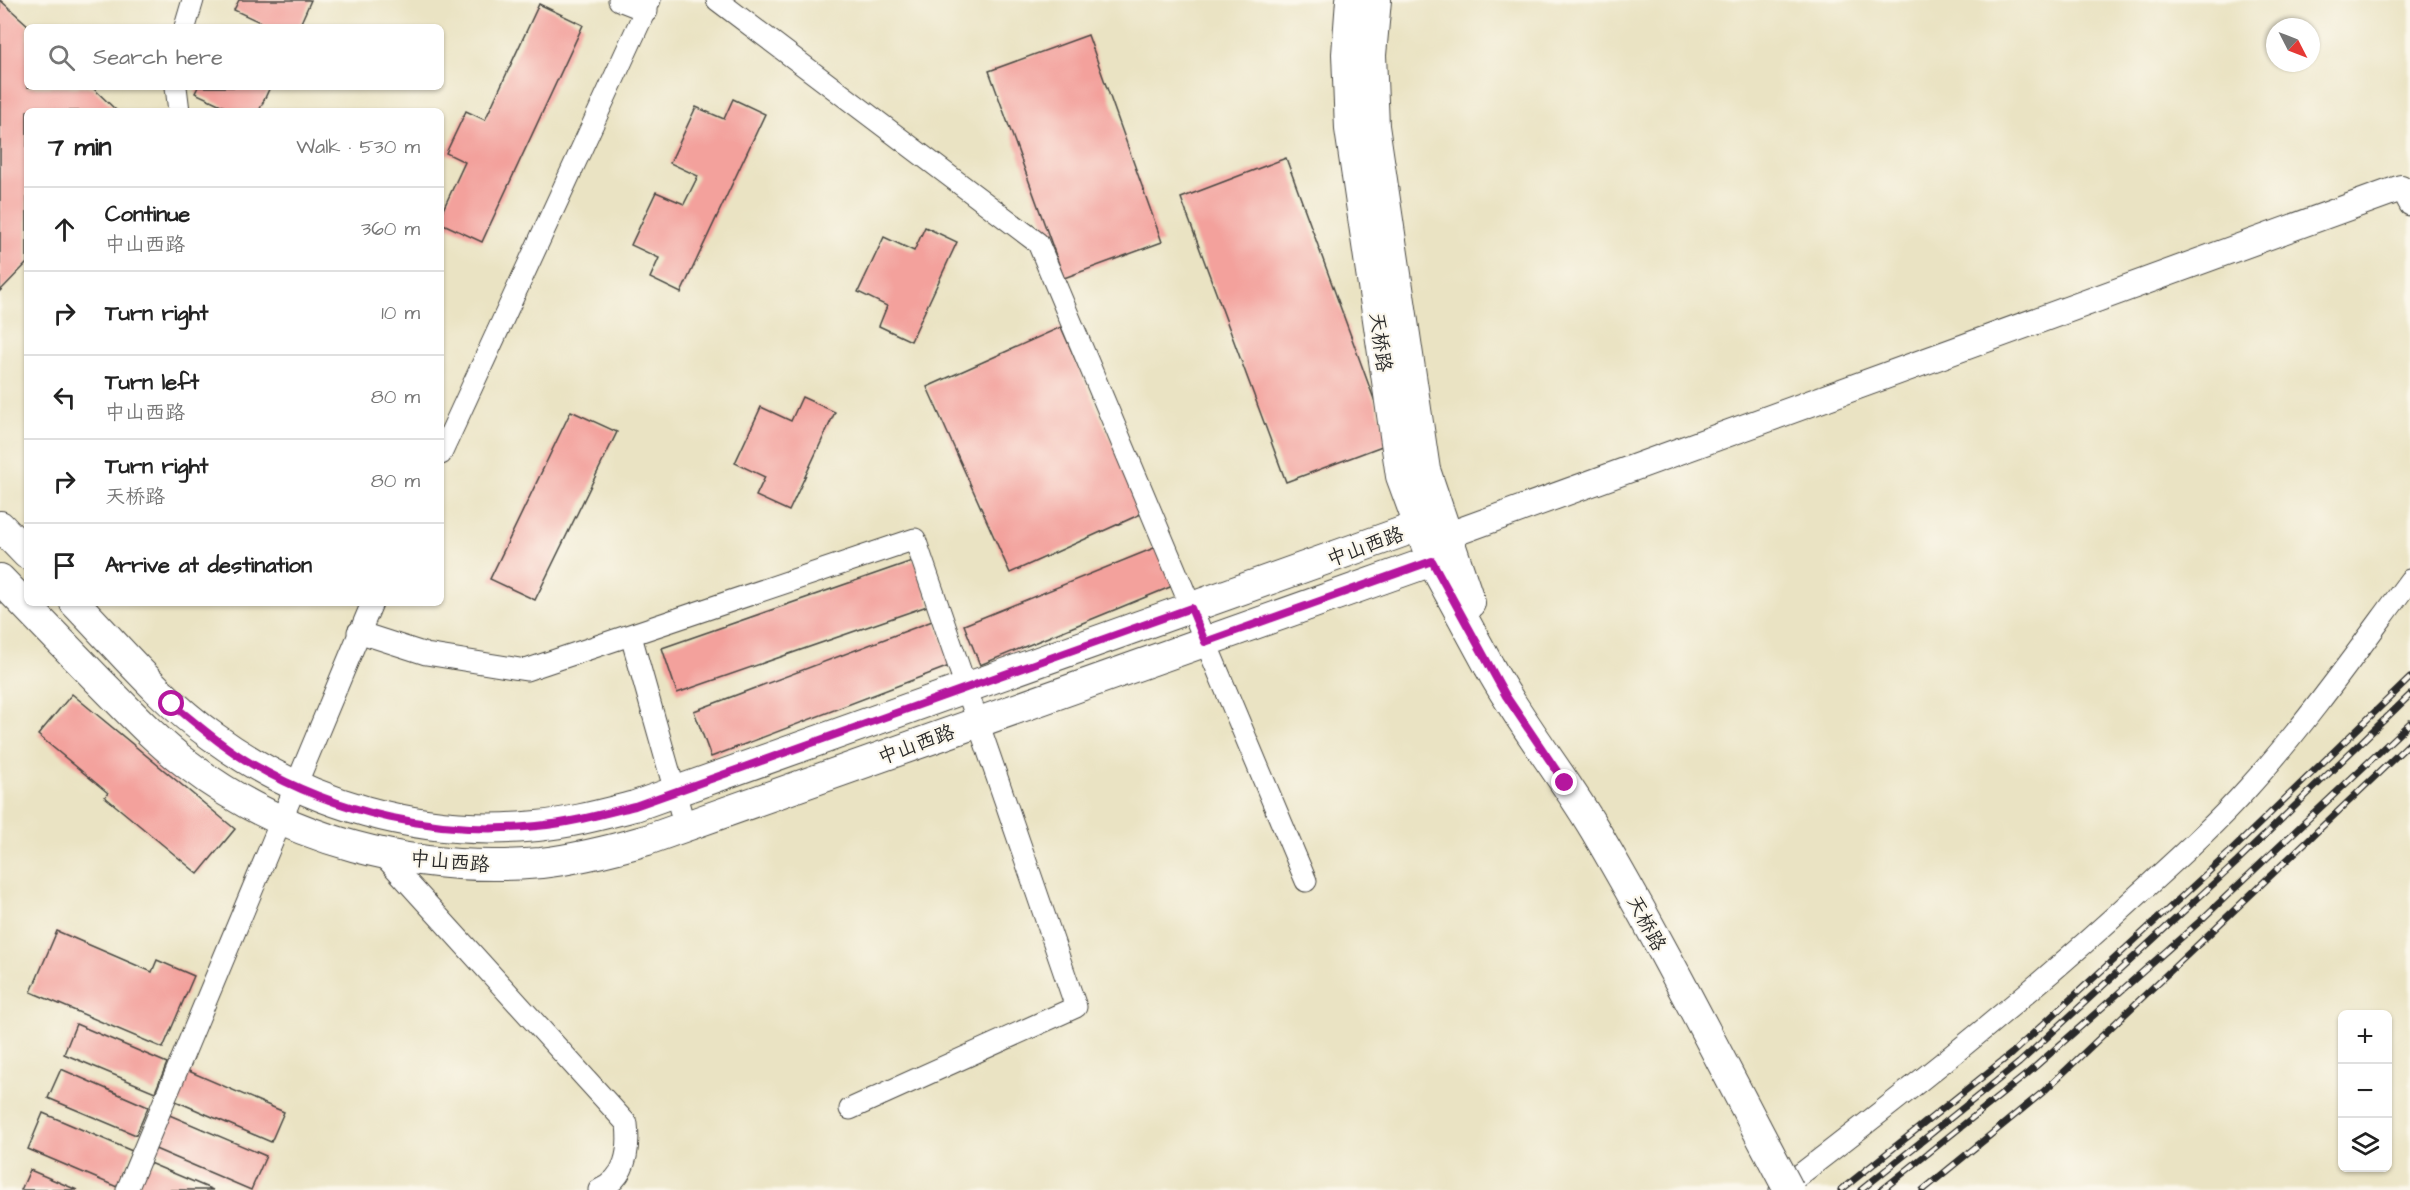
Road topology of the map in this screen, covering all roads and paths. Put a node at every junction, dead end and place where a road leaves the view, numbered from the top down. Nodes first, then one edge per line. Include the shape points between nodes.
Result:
1 (193, 0) edge
2 (619, 0) edge
3 (717, 0) edge
4 (1351, 0) edge
5 (1376, 0) edge
6 (649, 6) edge
7 (186, 24) edge
8 (176, 90) edge
9 (179, 108) edge
10 (2405, 196) edge
11 (444, 448) edge
12 (0, 526) edge
13 (1419, 526) junction
14 (1449, 535) junction
15 (24, 551) edge
16 (1432, 561) junction
17 (0, 579) edge
18 (2410, 580) edge
19 (24, 604) edge
20 (26, 606) edge
21 (78, 606) edge
22 (365, 606) edge
23 (1191, 608) junction
24 (358, 632) junction
25 (632, 636) junction
26 (1205, 642) junction
27 (1489, 666) junction
28 (966, 688) junction
29 (978, 722) junction
30 (296, 786) junction
31 (675, 792) junction
32 (280, 820) junction
33 (685, 827) junction
34 (382, 854) junction
35 (1306, 881) dead end
36 (850, 1109) dead end
37 (127, 1190) edge
38 (599, 1190) edge
39 (1780, 1190) edge
40 (1789, 1190) edge

1 - 7 street
2 - 6 street
3 - 23 street via 1038,243
4 - 13 main road, 天桥路 via 1347,54 1350,129 1401,476
5 - 14 main road, 天桥路 via 1371,55 1374,126 1425,470
6 - 11 street
8 - 9 street
10 - 14 street
12 - 15 main road
13 - 14 main road, 中山西路
13 - 16 main road, 天桥路
13 - 23 main road, 中山西路
14 - 16 main road
14 - 27 main road, 天桥路
16 - 26 main road, 中山西路
16 - 27 main road, 天桥路
17 - 19 main road, 中山西路
18 - 39 street via 2327,692 2248,788 2179,856 2109,922 1957,1052
20 - 32 main road, 中山西路 via 147,730 197,771
21 - 30 main road, 中山西路 via 172,704 210,736
22 - 24 street
23 - 26 street
23 - 28 main road, 中山西路
24 - 25 street via 426,654 526,670
24 - 30 street
25 - 28 street via 915,539
25 - 31 street
26 - 29 main road, 中山西路
26 - 35 street
27 - 40 main road, 天桥路, bridge via 1620,873
28 - 29 street
28 - 31 main road, 中山西路
29 - 33 main road, 中山西路
29 - 36 street via 1076,1007
30 - 31 main road, 中山西路 via 342,805 390,818 489,829 588,818
30 - 32 street
31 - 33 street
32 - 34 main road, 中山西路 via 330,840
32 - 37 street
33 - 34 main road, 中山西路 via 595,854 542,863 488,866
34 - 38 street via 627,1124 624,1163 611,1184

